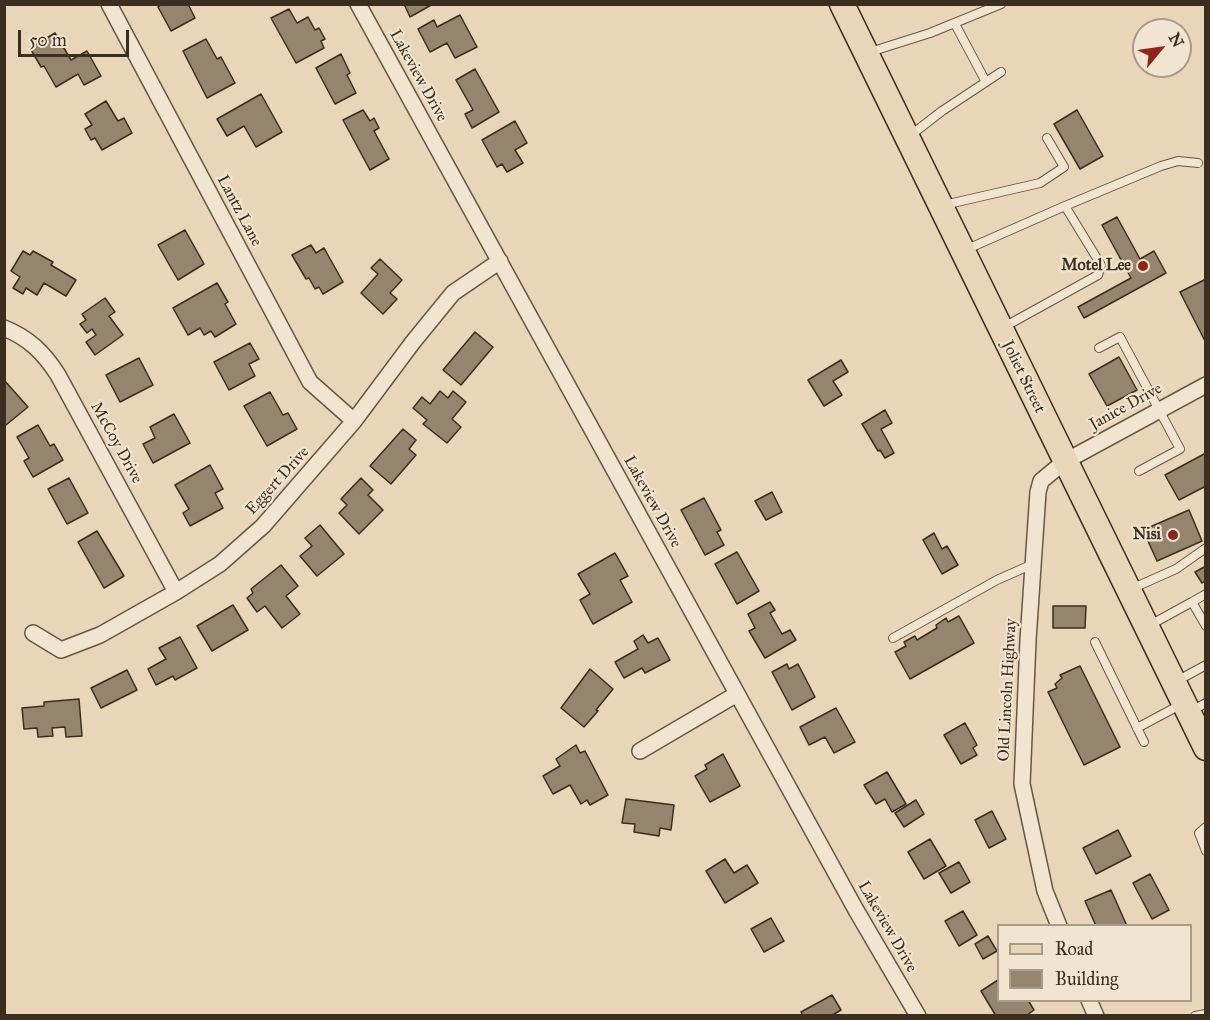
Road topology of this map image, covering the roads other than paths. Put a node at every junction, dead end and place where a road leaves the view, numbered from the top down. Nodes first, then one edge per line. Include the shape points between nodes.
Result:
1 (108, 4) edge
2 (358, 4) edge
3 (842, 4) edge
4 (1001, 4) edge
5 (955, 24) junction
6 (865, 53) junction
7 (1001, 72) dead end
8 (986, 82) junction
9 (907, 138) junction
10 (1047, 138) dead end
11 (1197, 163) dead end
12 (940, 206) junction
13 (1065, 206) junction
14 (962, 251) junction
15 (500, 261) junction
16 (4, 328) edge
17 (1000, 329) junction
18 (1099, 348) dead end
19 (1206, 384) edge
20 (1159, 410) junction
21 (354, 421) junction
22 (1064, 462) junction
23 (1139, 471) dead end
24 (1206, 548) edge
25 (1033, 564) junction
26 (1128, 591) junction
27 (176, 592) junction
28 (1206, 594) edge
29 (1192, 602) junction
30 (1206, 626) edge
31 (1146, 627) junction
32 (33, 633) dead end
33 (893, 638) dead end
34 (1095, 642) dead end
35 (1206, 665) edge
36 (737, 694) junction
37 (1187, 700) edge
38 (1137, 728) junction
39 (1144, 742) dead end
40 (1206, 748) edge
41 (640, 751) dead end
42 (1206, 827) edge
43 (1206, 851) edge
44 (1058, 924) edge
45 (1090, 1002) edge
46 (1206, 1014) edge
47 (918, 1016) edge
48 (1096, 1016) edge
49 (1195, 1016) edge

1 - 21 street, Lantz Lane via 310,382
2 - 15 street, Lakeview Drive
3 - 6 main road, Joliet Street
4 - 5 lane
5 - 6 lane
5 - 8 lane
6 - 9 main road, Joliet Street
7 - 8 lane
8 - 9 lane
9 - 12 main road, Joliet Street
10 - 12 lane via 1064,167 1040,183
11 - 13 lane via 1178,161 1161,166
12 - 14 main road, Joliet Street
13 - 14 lane
13 - 17 lane via 1101,271
14 - 17 main road, Joliet Street
15 - 21 street, Eggert Drive via 453,293
15 - 36 street, Lakeview Drive
16 - 27 street, McCoy Drive via 34,343 47,358
17 - 22 main road, Joliet Street
18 - 20 lane via 1120,337
19 - 20 street, Janice Drive
20 - 22 street, Janice Drive
20 - 23 lane via 1180,449
21 - 27 street, Eggert Drive via 263,526 220,564
22 - 25 street, Old Lincoln Highway via 1041,481
22 - 26 main road, Joliet Street
24 - 26 lane via 1176,569
25 - 33 lane
25 - 44 street, Old Lincoln Highway via 1022,784 1045,891
26 - 31 main road, Joliet Street
27 - 32 street, Eggert Drive via 100,635 61,650
28 - 29 lane
29 - 30 lane
29 - 31 lane
31 - 37 main road, Joliet Street
34 - 38 lane
35 - 37 lane
36 - 41 street
36 - 47 street, Lakeview Drive
37 - 38 lane
37 - 40 main road, Joliet Street
38 - 39 lane
42 - 43 lane via 1199,833
45 - 48 street
46 - 49 lane

